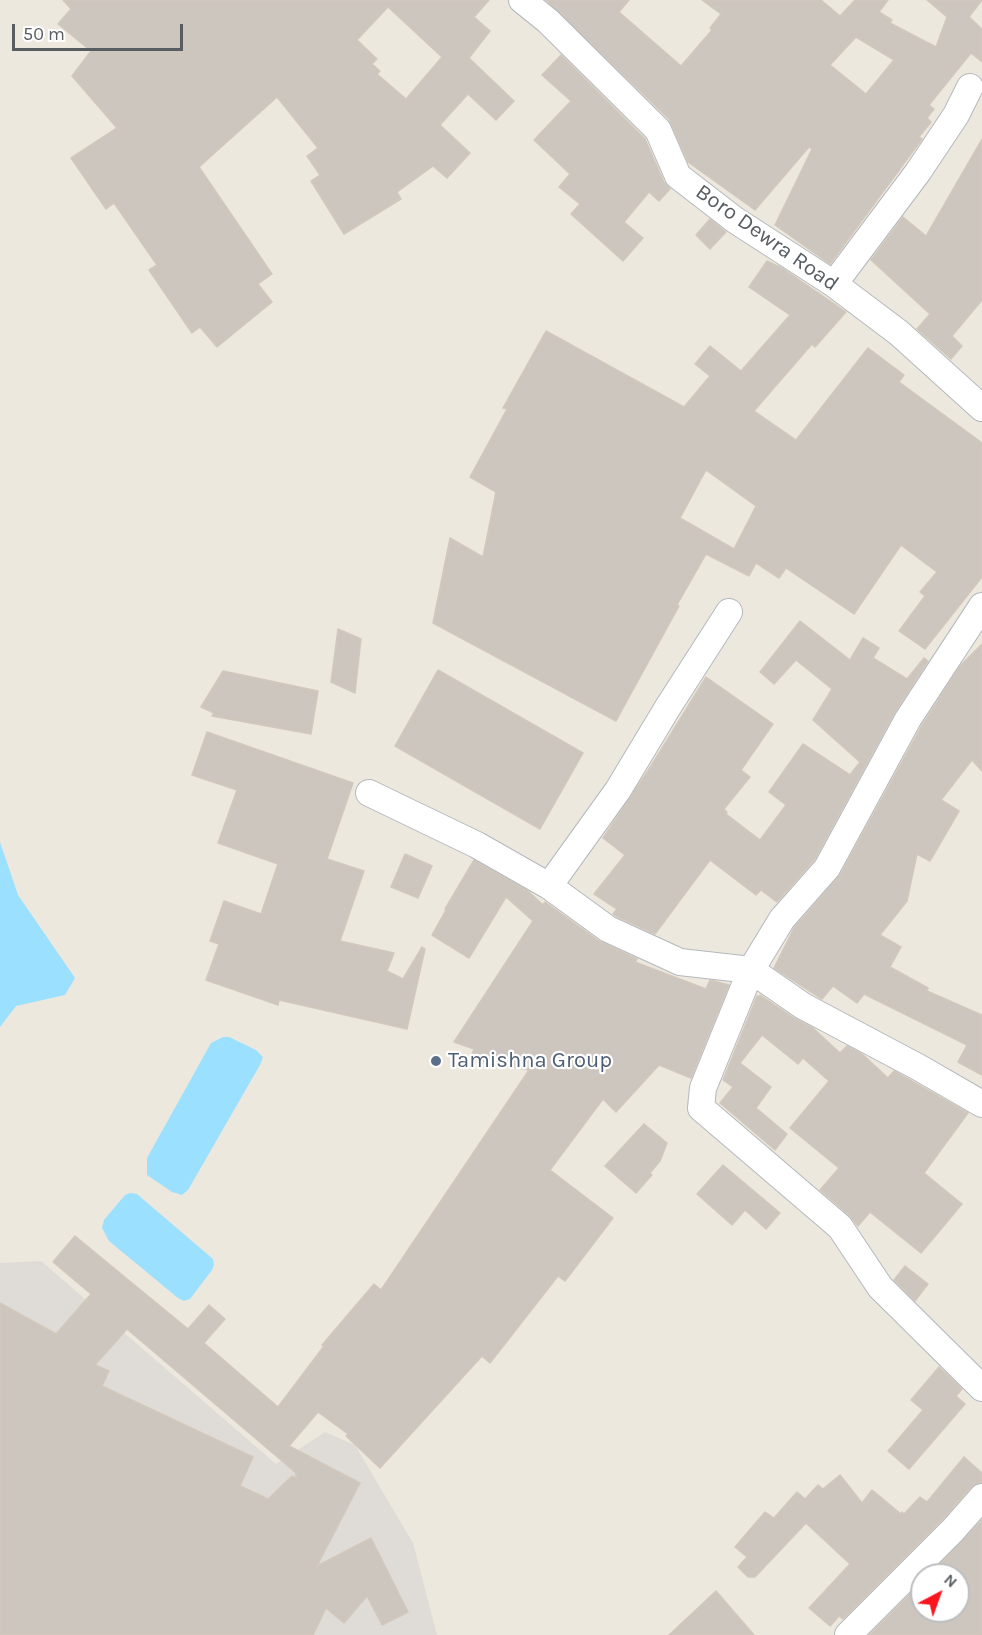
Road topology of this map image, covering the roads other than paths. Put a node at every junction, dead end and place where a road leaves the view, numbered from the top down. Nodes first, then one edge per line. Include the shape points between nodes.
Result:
1 (522, 0) edge
2 (970, 87) dead end
3 (834, 284) junction
4 (982, 408) edge
5 (982, 606) edge
6 (729, 612) dead end
7 (369, 794) dead end
8 (549, 886) junction
9 (751, 970) junction
10 (982, 1104) edge
11 (982, 1388) edge
12 (982, 1497) edge
13 (848, 1635) edge

1 - 3 street, Boro Dewra Road via 658,130 678,176 735,220
2 - 3 street via 918,172
3 - 4 street, Boro Dewra Road via 899,333
5 - 9 street via 908,719 827,868 782,919
6 - 8 street via 618,790
7 - 8 street via 477,845
8 - 9 street via 608,928 680,962
9 - 10 street via 803,1006
9 - 11 street via 703,1088 701,1108 840,1227 880,1287
12 - 13 street

